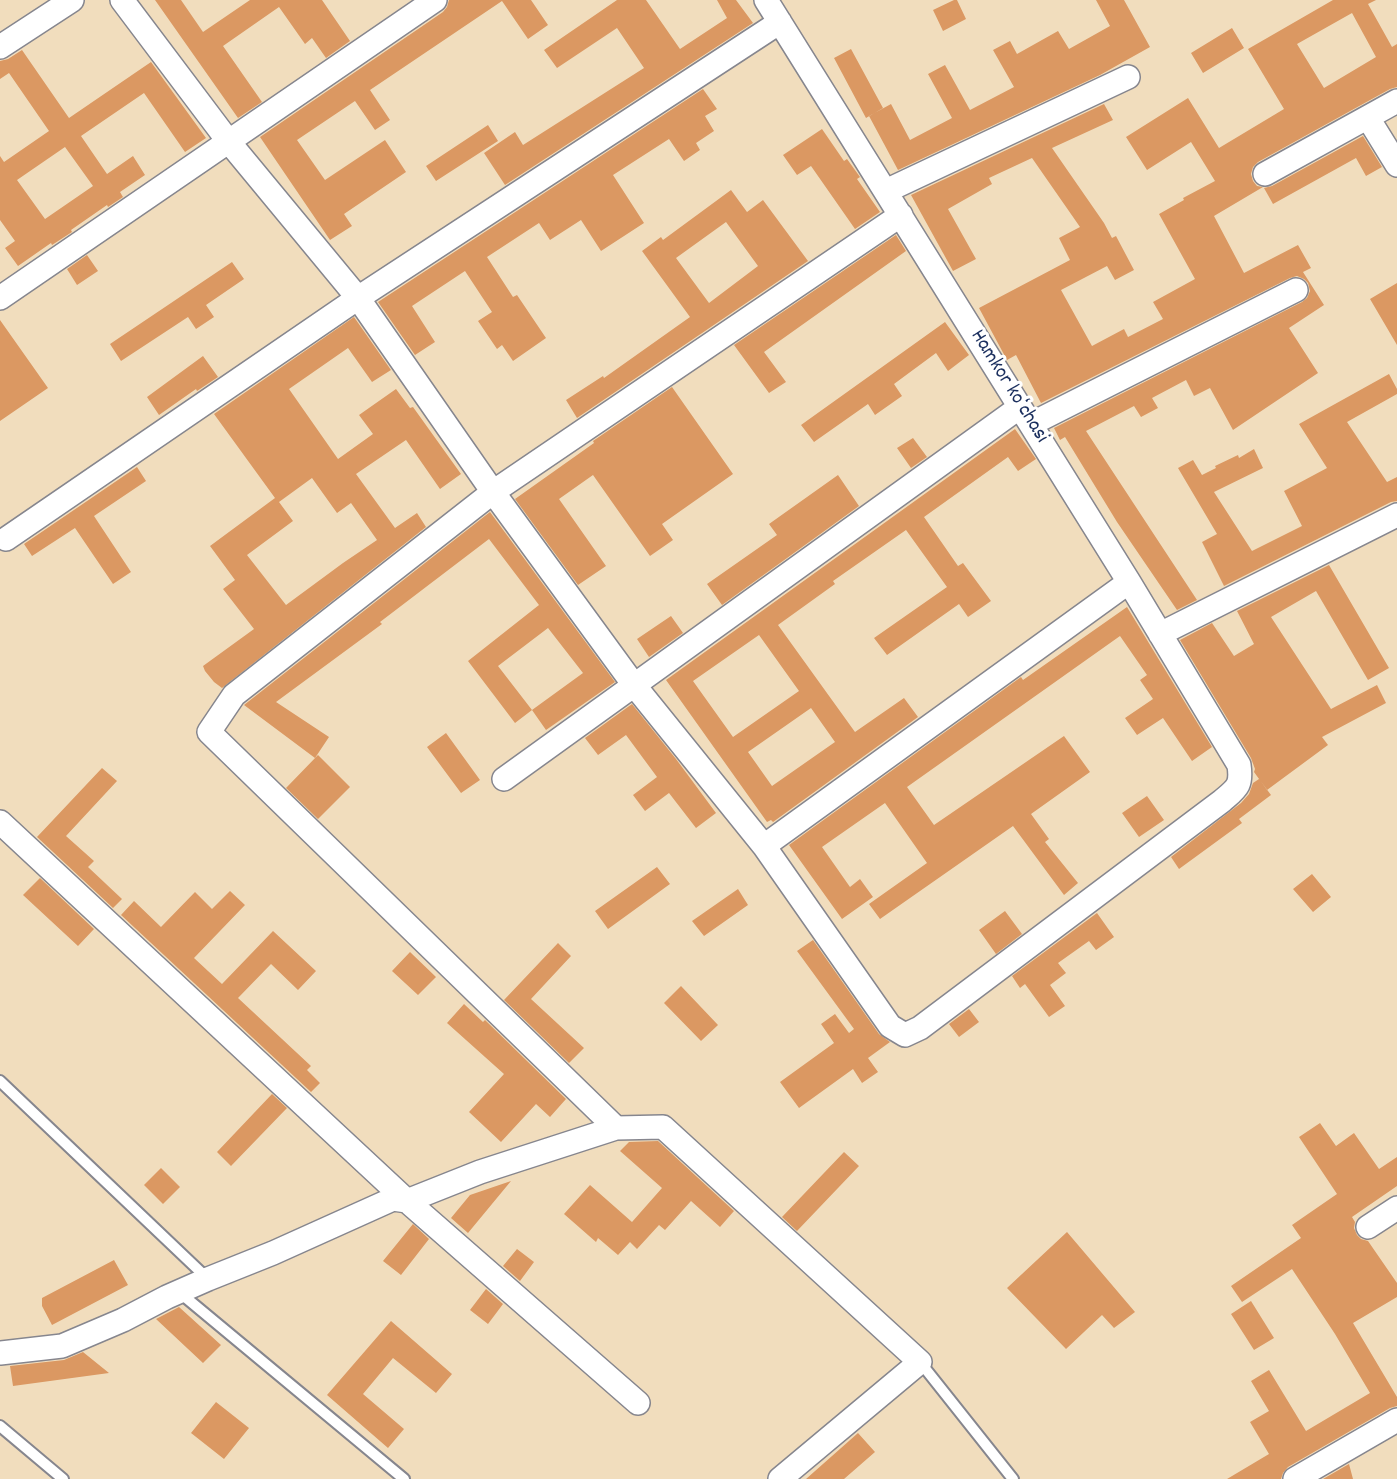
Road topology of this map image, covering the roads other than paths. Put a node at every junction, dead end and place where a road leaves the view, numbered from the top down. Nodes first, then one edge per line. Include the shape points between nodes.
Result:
1 (72, 0) edge
2 (122, 0) edge
3 (435, 0) edge
4 (766, 0) edge
5 (780, 22) junction
6 (0, 47) edge
7 (1128, 77) dead end
8 (1397, 101) edge
9 (1368, 118) junction
10 (229, 142) junction
11 (1397, 165) edge
12 (1265, 174) dead end
13 (886, 191) junction
14 (901, 215) junction
15 (1296, 290) dead end
16 (0, 298) edge
17 (358, 298) junction
18 (1025, 416) junction
19 (493, 492) junction
20 (1397, 515) edge
21 (6, 539) dead end
22 (1129, 582) junction
23 (1160, 634) junction
24 (634, 685) junction
25 (504, 779) dead end
26 (0, 822) edge
27 (764, 846) junction
28 (0, 1081) edge
29 (616, 1128) junction
30 (407, 1201) junction
31 (1397, 1208) edge
32 (1368, 1227) dead end
33 (208, 1279) junction
34 (179, 1292) junction
35 (3, 1350) edge
36 (920, 1362) junction
37 (638, 1403) dead end
38 (1397, 1420) edge
39 (0, 1426) edge
40 (63, 1479) edge
41 (404, 1479) edge
42 (780, 1479) edge
43 (1013, 1479) edge
44 (1295, 1479) edge

1 - 6 street
2 - 10 street
3 - 10 street
4 - 5 street, Hamkor koʻchasi
5 - 13 street, Hamkor koʻchasi
5 - 17 street
7 - 13 street
8 - 9 street
9 - 11 street
9 - 12 street
10 - 16 street
10 - 17 street
13 - 14 street, Hamkor koʻchasi
14 - 18 street, Hamkor koʻchasi
14 - 19 street
15 - 18 street
17 - 19 street
17 - 21 street
18 - 22 street, Hamkor koʻchasi
18 - 24 street
19 - 24 street
19 - 29 street via 234,695 209,732
20 - 23 street
22 - 23 street, Hamkor koʻchasi
22 - 27 street
23 - 27 street, Hamkor koʻchasi via 1239,765 1241,778 1236,789 920,1028 905,1035 890,1026
24 - 25 street
24 - 27 street
26 - 30 street
28 - 33 lane
29 - 30 street
29 - 36 street via 663,1127
30 - 33 street via 393,1199
30 - 37 street
31 - 32 street
33 - 34 street
34 - 35 street via 62,1346
34 - 41 lane
36 - 42 street
36 - 43 lane
38 - 44 street
39 - 40 lane

